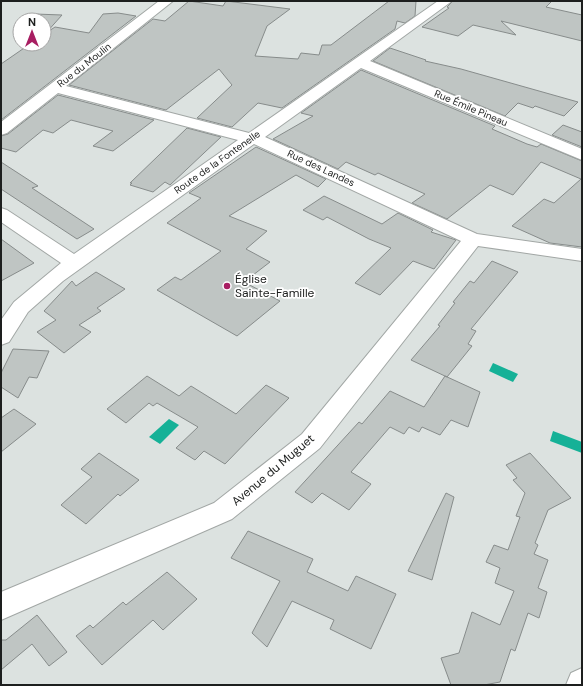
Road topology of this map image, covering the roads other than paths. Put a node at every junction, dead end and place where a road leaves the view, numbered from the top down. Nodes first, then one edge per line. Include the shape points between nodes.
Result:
1 (167, 1) edge
2 (446, 1) edge
3 (360, 62) junction
4 (55, 88) junction
5 (1, 130) edge
6 (253, 138) junction
7 (582, 154) edge
8 (1, 214) edge
9 (473, 239) junction
10 (582, 255) edge
11 (74, 263) junction
12 (1, 336) edge
13 (1, 606) edge

1 - 4 street, Rue du Moulin
2 - 3 street, Route de la Fontenelle
3 - 6 street, Route de la Fontenelle
3 - 7 street, Rue Émile Pineau
4 - 5 street, Rue du Moulin
4 - 6 street, Rue des Landes
6 - 9 street, Rue des Landes
6 - 11 street, Route de la Fontenelle
8 - 11 street
9 - 10 street, Rue des Landes
9 - 13 street, Avenue du Muguet via 311,441 223,511
11 - 12 street, Route de la Fontenelle via 21,307

